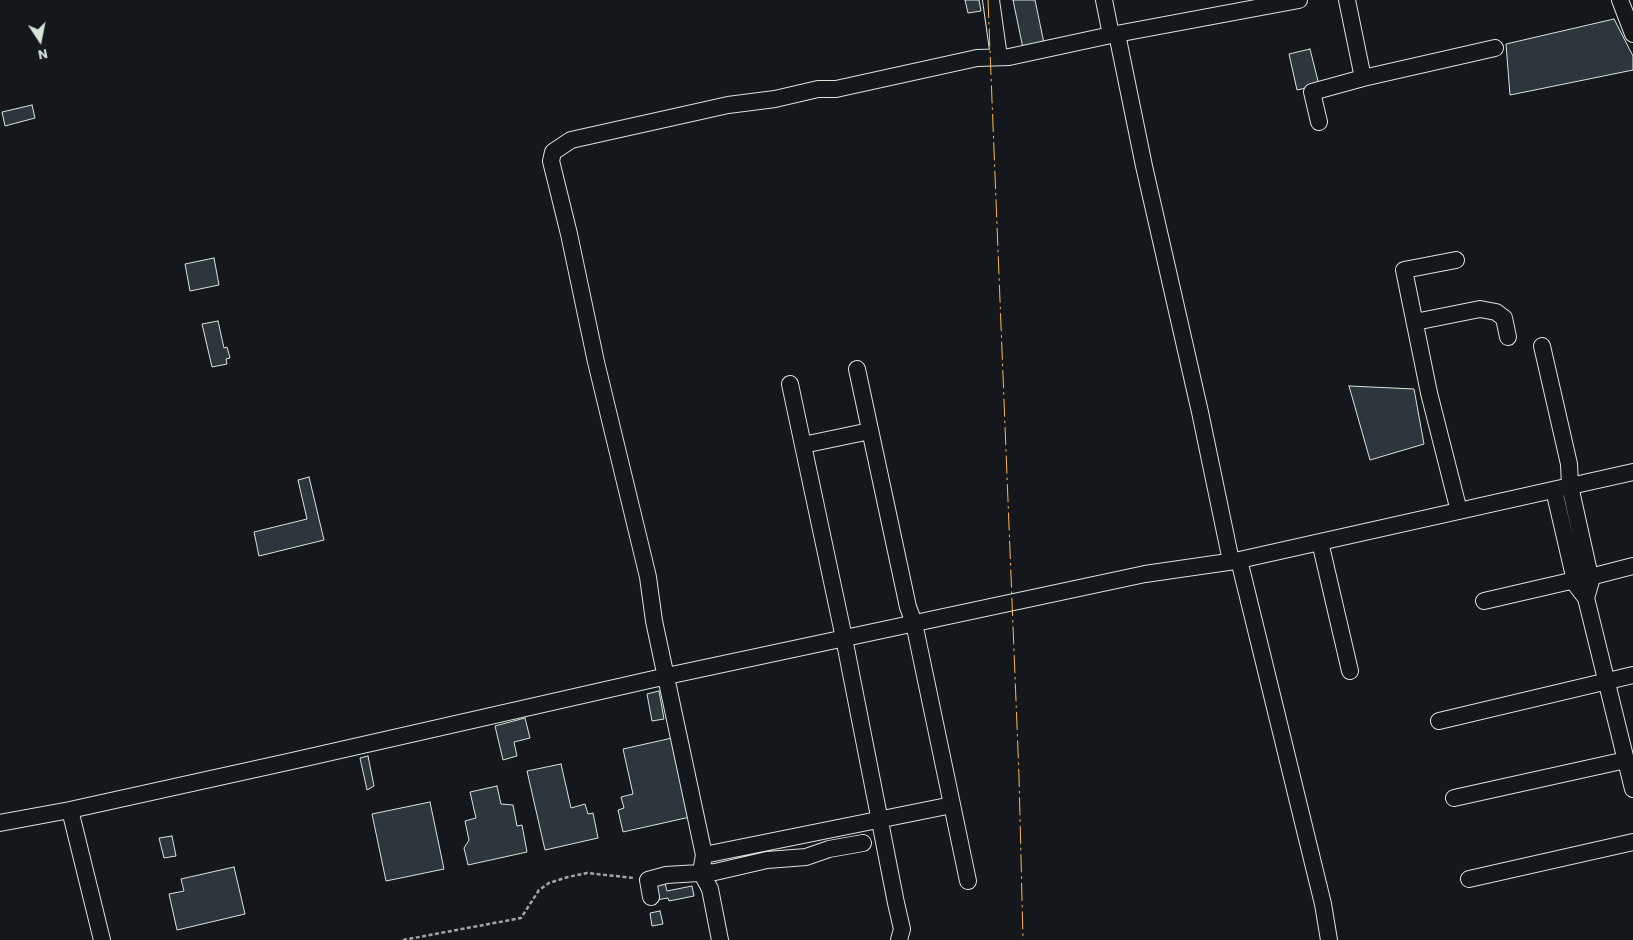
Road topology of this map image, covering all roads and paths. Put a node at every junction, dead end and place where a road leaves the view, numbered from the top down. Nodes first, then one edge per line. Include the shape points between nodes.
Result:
1 (991, 0) edge
2 (1104, 0) edge
3 (1299, 0) edge
4 (1347, 0) edge
5 (1620, 0) edge
6 (1633, 34) edge
7 (1114, 35) junction
8 (1495, 48) dead end
9 (999, 57) junction
10 (1363, 78) junction
11 (1319, 122) dead end
12 (1456, 260) dead end
13 (1415, 322) junction
14 (1508, 337) dead end
15 (1542, 346) dead end
16 (857, 369) dead end
17 (790, 384) dead end
18 (870, 432) junction
19 (803, 445) junction
20 (1633, 472) edge
21 (1562, 488) junction
22 (1459, 511) junction
23 (1320, 542) junction
24 (1235, 560) junction
25 (1633, 566) edge
26 (1582, 578) junction
27 (1484, 601) dead end
28 (914, 624) junction
29 (844, 638) junction
30 (1350, 671) dead end
31 (1633, 675) edge
32 (667, 676) junction
33 (1606, 681) junction
34 (1439, 721) dead end
35 (1626, 760) junction
36 (1633, 789) edge
37 (1454, 798) dead end
38 (952, 805) junction
39 (70, 810) junction
40 (880, 820) junction
41 (0, 823) edge
42 (1633, 842) edge
43 (863, 843) dead end
44 (704, 854) junction
45 (700, 872) junction
46 (1469, 879) dead end
47 (648, 880) junction
48 (968, 882) dead end
49 (651, 897) dead end
50 (102, 940) edge
51 (403, 940) edge
52 (720, 940) edge
53 (899, 940) edge
54 (1329, 940) edge

1 - 9 street
2 - 7 street
3 - 7 street
4 - 10 street
5 - 6 street
7 - 9 street
7 - 24 street
8 - 10 street
9 - 32 street via 977,58 836,89 728,105 571,140 553,152 551,161 638,530
10 - 11 street via 1312,92
12 - 13 street via 1404,270
13 - 14 street via 1480,309 1496,312 1504,318
13 - 22 street
15 - 21 street via 1569,464
16 - 18 street
17 - 19 street
18 - 19 street
18 - 28 street
19 - 29 street
20 - 21 street
21 - 22 street
21 - 26 street
22 - 23 street
23 - 24 street
23 - 30 street
24 - 28 street via 1145,574
24 - 54 street via 1323,904
25 - 26 street
26 - 27 street
26 - 33 street via 1576,585 1586,598
28 - 29 street
28 - 38 street
29 - 32 street
29 - 40 street
31 - 33 street
32 - 39 street
32 - 44 street
33 - 34 street
33 - 35 street
35 - 36 street
35 - 37 street
38 - 40 street
38 - 48 street
39 - 41 street
39 - 50 street
40 - 44 street
40 - 53 street via 902,929
42 - 46 street
43 - 45 street via 806,857
44 - 45 street
45 - 47 street
45 - 52 street via 710,889
47 - 49 street
47 - 51 path via 587,872 549,883 539,890 521,918

